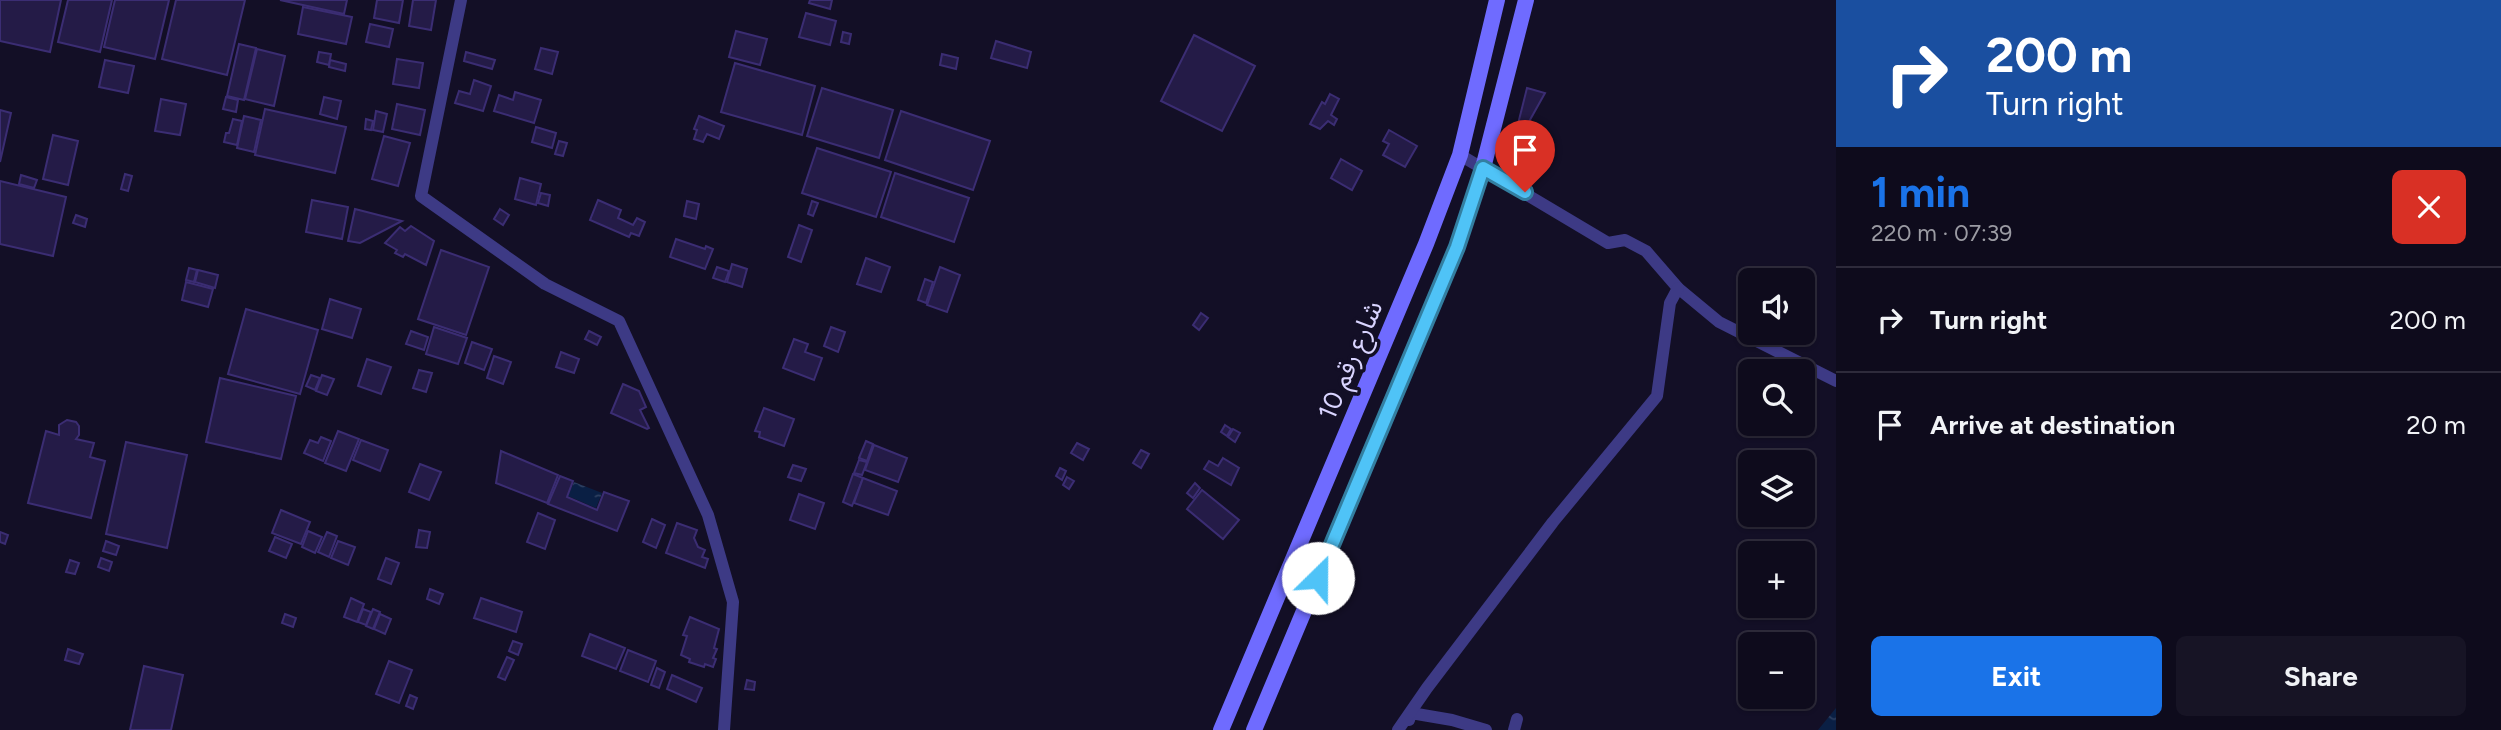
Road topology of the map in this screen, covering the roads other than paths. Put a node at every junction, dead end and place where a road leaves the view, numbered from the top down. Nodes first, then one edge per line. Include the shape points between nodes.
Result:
1 (461, 0) edge
2 (1497, 0) edge
3 (1526, 0) edge
4 (1460, 155) junction
5 (1483, 168) junction
6 (1678, 288) junction
7 (1836, 381) edge
8 (1411, 713) junction
9 (724, 730) edge
10 (1221, 730) edge
11 (1254, 730) edge
12 (1398, 730) edge
13 (1406, 730) edge
14 (1486, 730) edge

1 - 9 street via 421,196 545,284 619,321 708,515 733,603
2 - 4 main road, شارع رقم 10
3 - 5 main road, شارع رقم 10
4 - 5 street
4 - 10 main road, شارع رقم 10
5 - 6 street via 1608,243 1625,240 1646,251
5 - 11 main road, شارع رقم 10 via 1457,247
6 - 7 street via 1719,322
6 - 8 street via 1670,303 1657,396 1553,522
8 - 12 street
8 - 13 street
8 - 14 street

